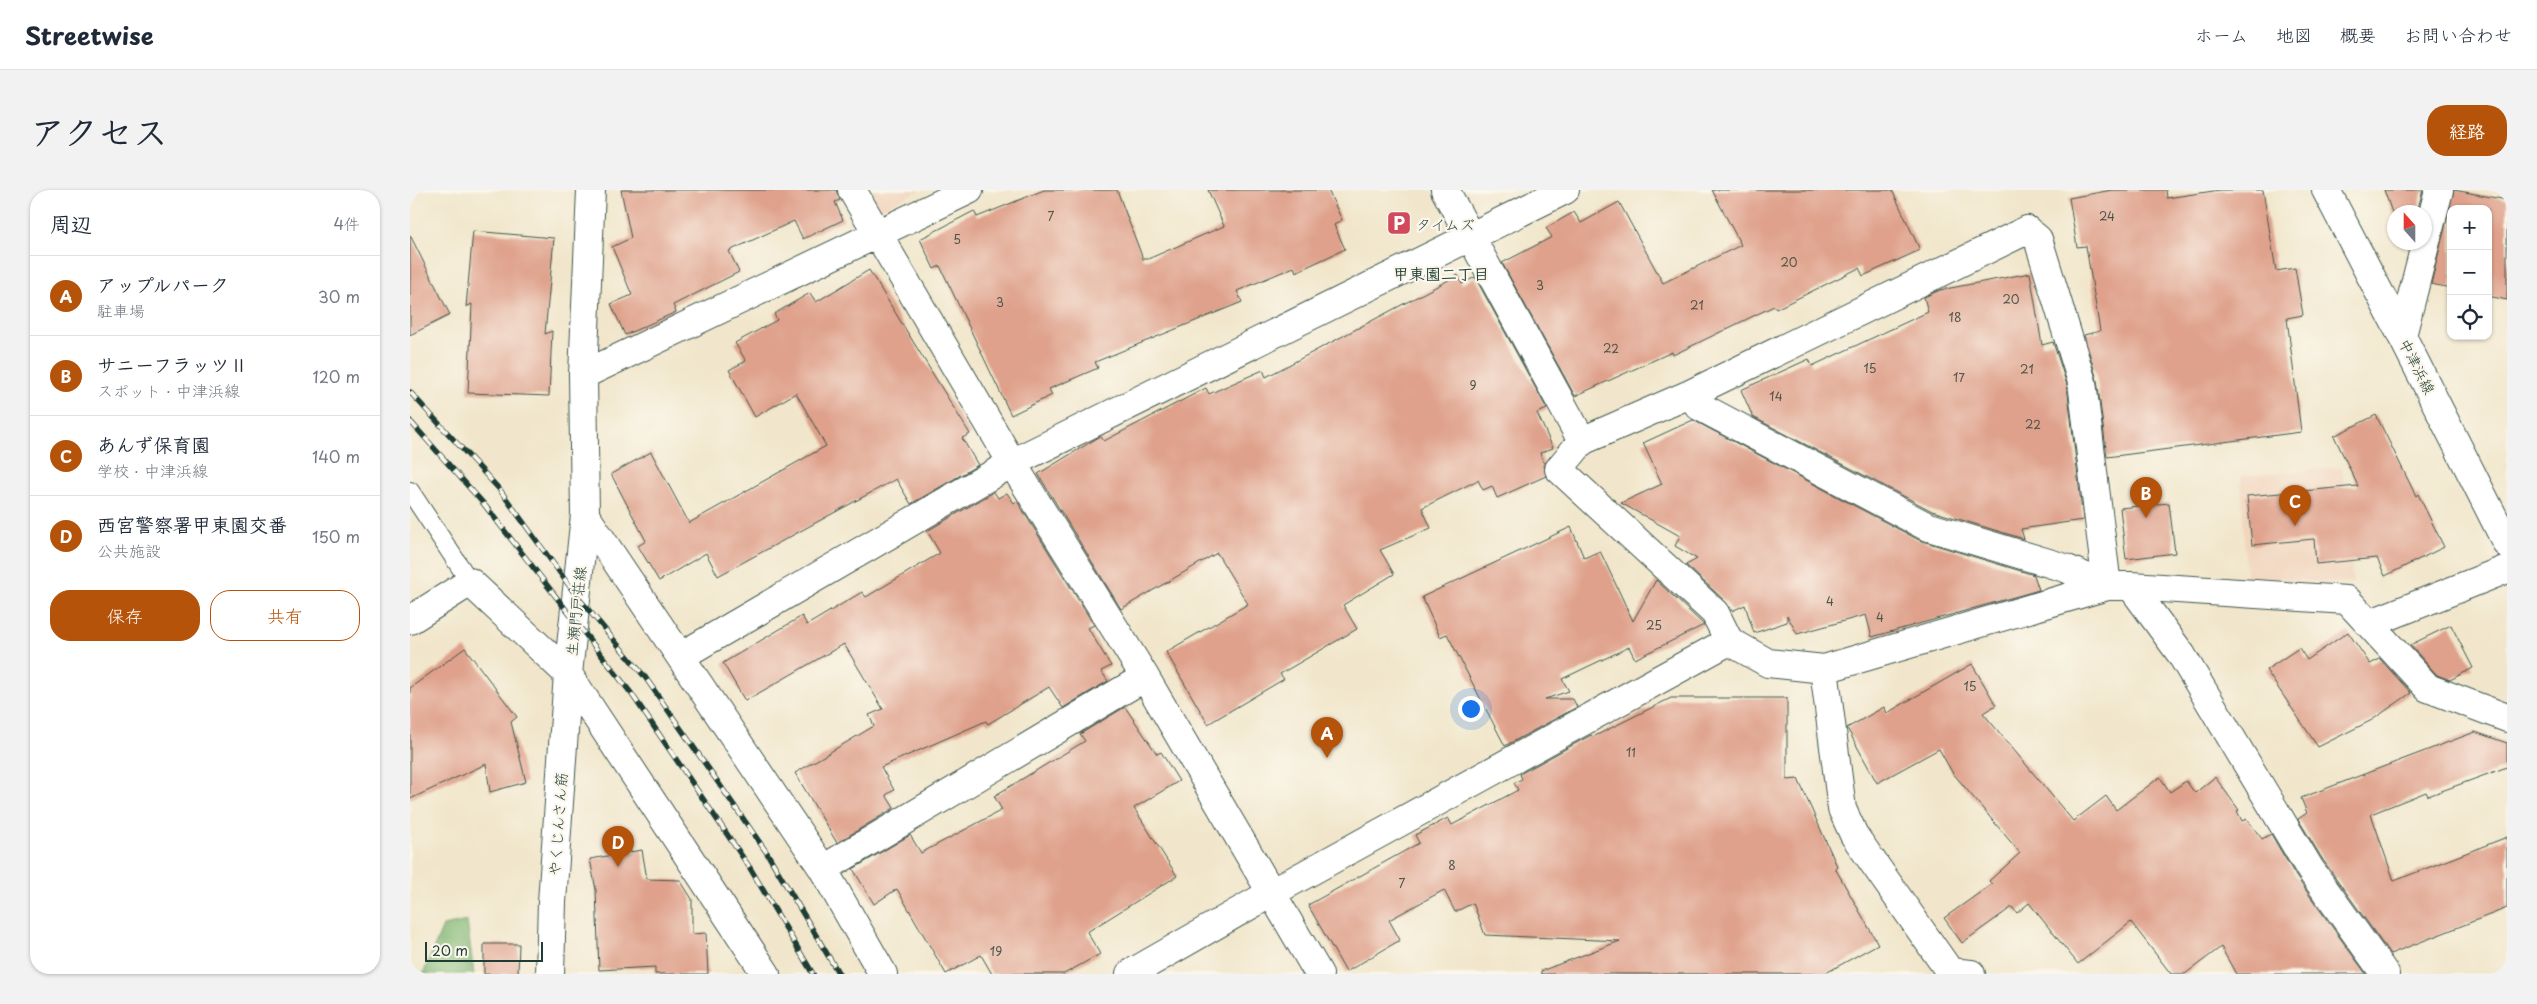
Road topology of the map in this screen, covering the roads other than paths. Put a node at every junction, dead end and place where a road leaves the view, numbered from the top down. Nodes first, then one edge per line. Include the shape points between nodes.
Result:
1 (591, 190) edge
2 (852, 190) edge
3 (969, 190) edge
4 (1445, 190) edge
5 (1565, 190) edge
6 (2326, 190) edge
7 (2439, 190) edge
8 (878, 234) junction
9 (1470, 238) junction
10 (2402, 336) junction
11 (583, 375) junction
12 (1690, 394) junction
13 (1582, 441) junction
14 (1012, 463) junction
15 (410, 491) edge
16 (585, 515) junction
17 (2507, 544) edge
18 (2507, 569) edge
19 (470, 582) junction
20 (2119, 586) junction
21 (410, 620) edge
22 (2369, 624) junction
23 (1728, 641) junction
24 (680, 656) junction
25 (1824, 669) junction
26 (568, 674) junction
27 (1145, 677) junction
28 (2507, 718) edge
29 (823, 869) junction
30 (1273, 892) junction
31 (1955, 973) edge
32 (550, 974) edge
33 (766, 974) edge
34 (883, 974) edge
35 (1130, 974) edge
36 (1320, 974) edge
37 (2384, 974) edge

1 - 11 street, 生瀬門戸荘線
2 - 8 street
3 - 8 street
4 - 9 street
5 - 9 street
6 - 10 street, 中津浜線
7 - 10 street
8 - 11 street
8 - 14 street
9 - 13 street
9 - 14 street
10 - 17 street, 中津浜線
11 - 16 street, 生瀬門戸荘線
12 - 13 street
12 - 20 street via 1699,406 1926,526
12 - 20 street via 2027,230 2038,239 2082,382
13 - 23 street via 1559,469 1715,613
14 - 24 street
14 - 27 street
15 - 19 lane
16 - 24 street
16 - 26 street, 生瀬門戸荘線
18 - 22 street
19 - 21 street
19 - 26 street
20 - 22 street via 2347,600
20 - 25 street
20 - 37 street via 2181,654 2310,869
22 - 28 street via 2428,688
23 - 25 street via 1768,663
23 - 30 street
24 - 29 street
25 - 31 street via 1842,809 1854,835
26 - 32 street, やくじんさん筋
26 - 33 street, 生瀬門戸荘線
27 - 29 street
27 - 30 street
29 - 34 street
30 - 35 street
30 - 36 street

